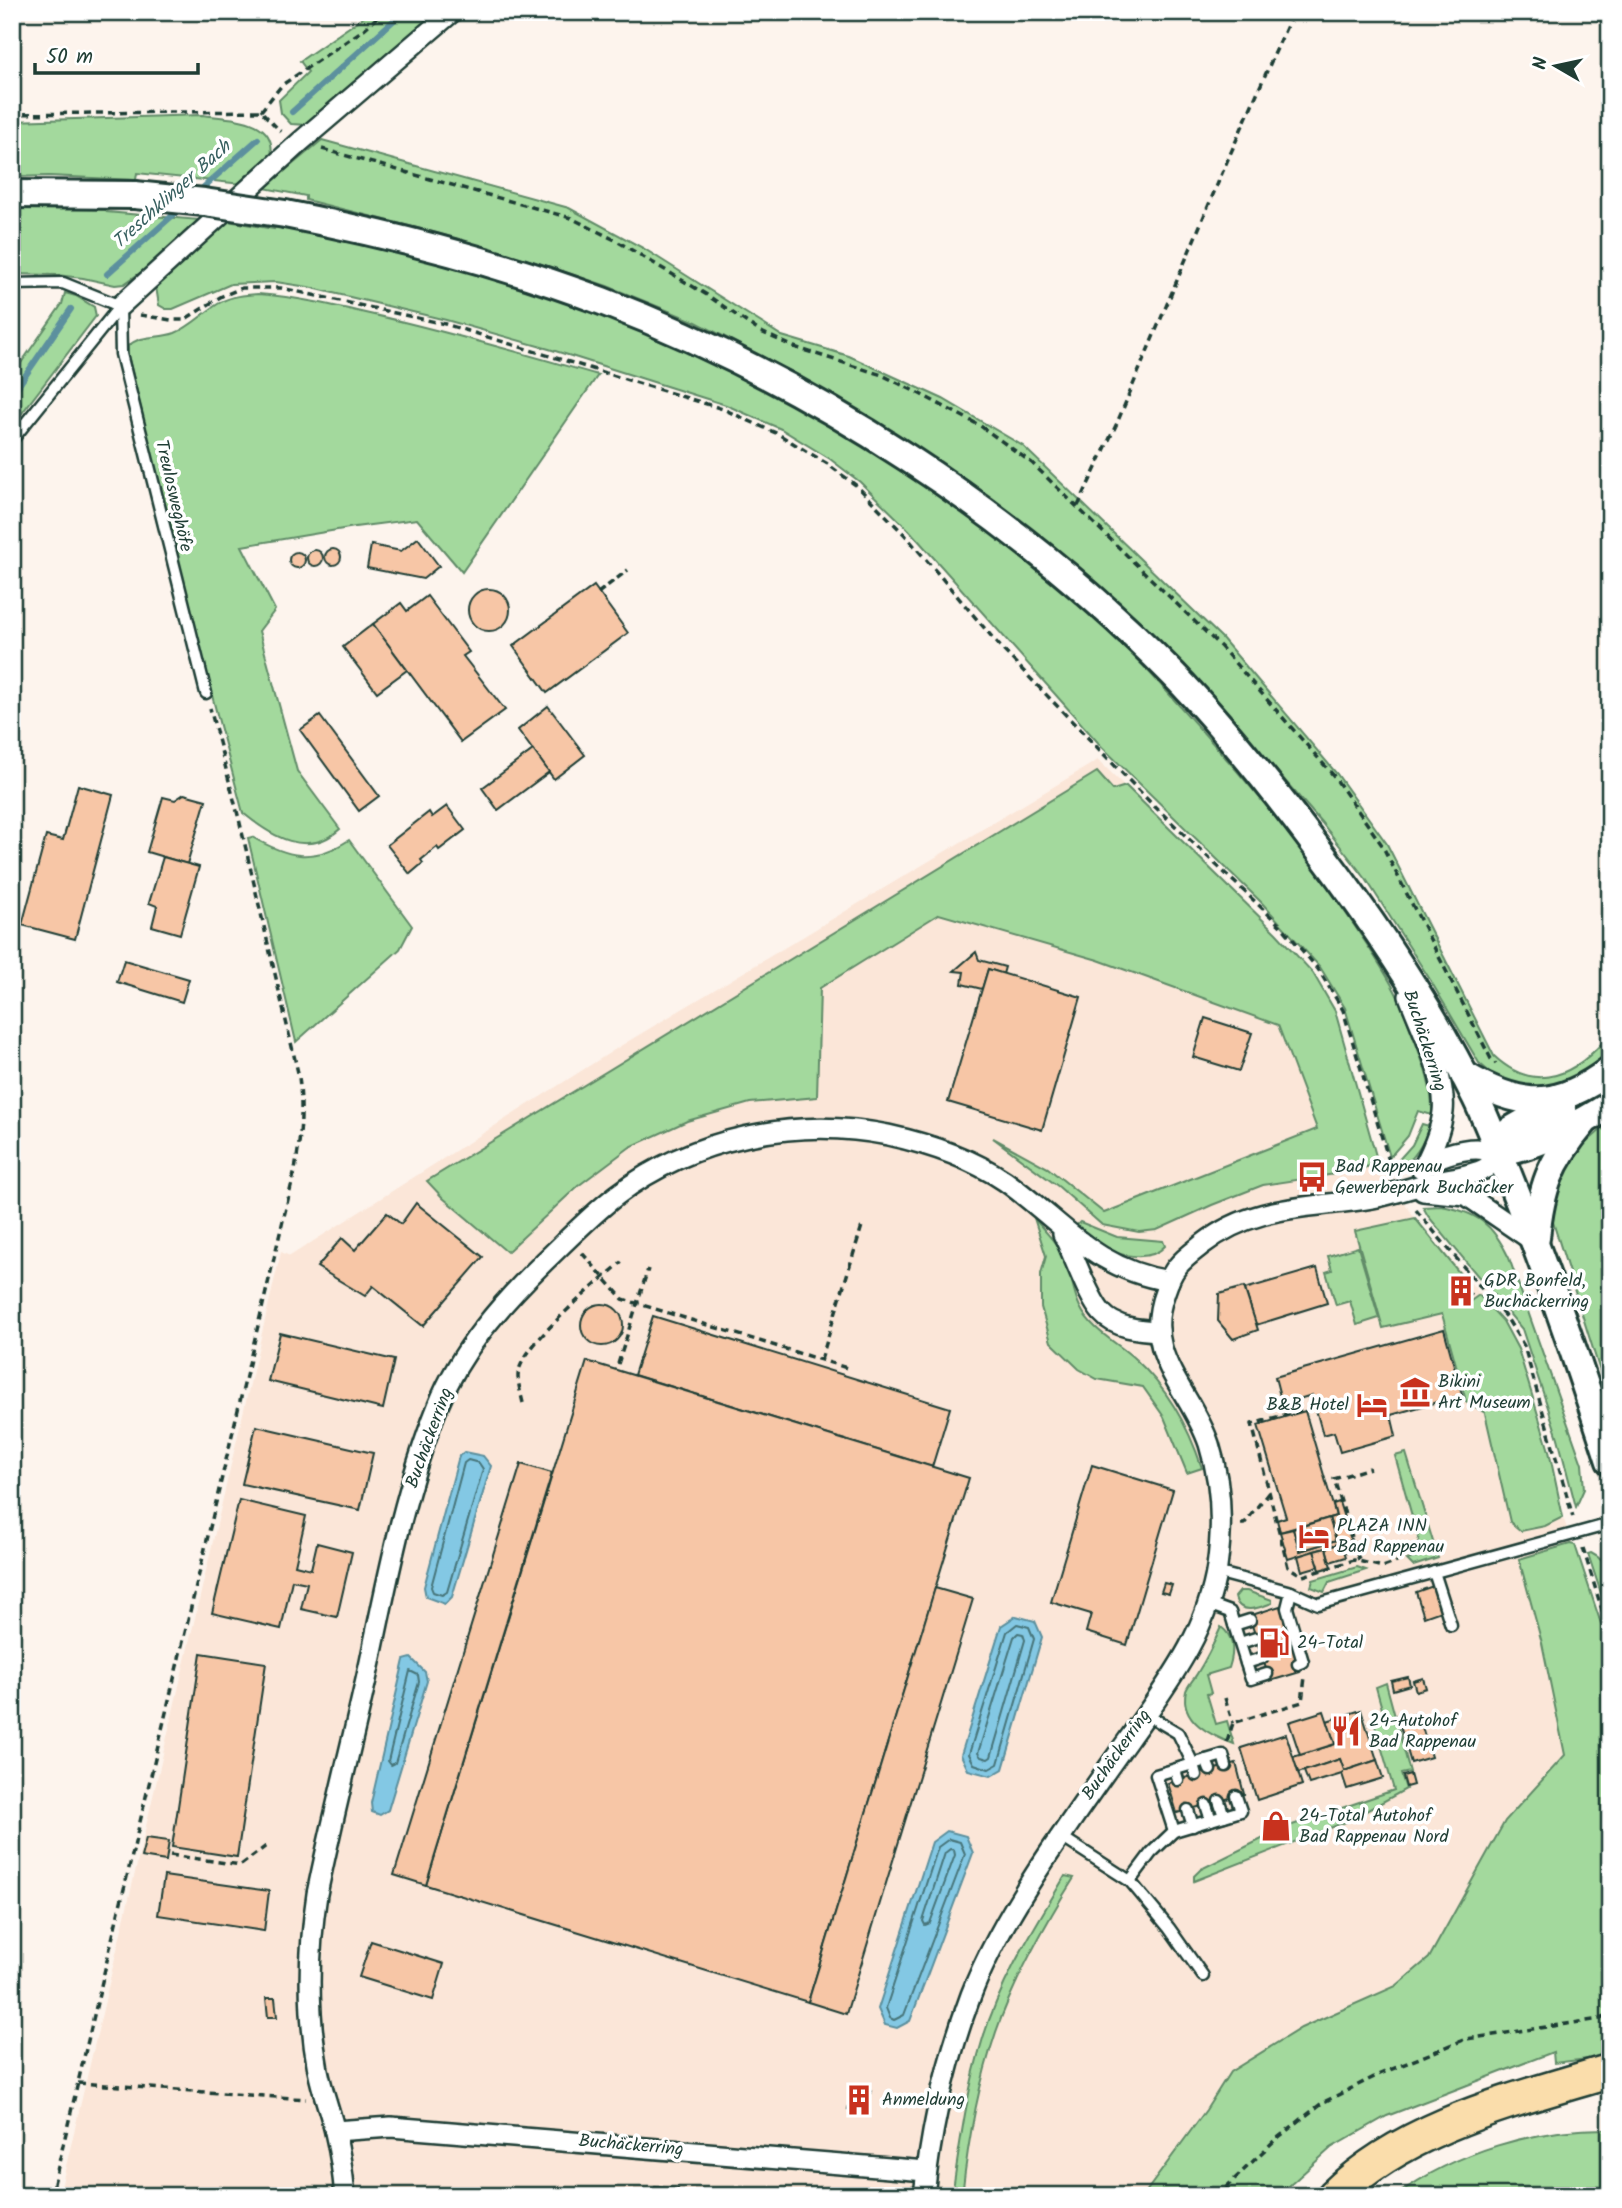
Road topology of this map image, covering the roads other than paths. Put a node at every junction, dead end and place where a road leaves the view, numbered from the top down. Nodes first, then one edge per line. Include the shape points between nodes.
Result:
1 (452, 12) edge
2 (12, 194) edge
3 (12, 284) edge
4 (120, 306) junction
5 (12, 440) edge
6 (206, 693) road end
7 (1395, 959) junction
8 (1610, 1070) edge
9 (1464, 1075) junction
10 (1610, 1080) edge
11 (1610, 1105) edge
12 (1583, 1123) junction
13 (1500, 1152) junction
14 (1425, 1164) junction
15 (1401, 1190) junction
16 (1060, 1227) junction
17 (1536, 1243) junction
18 (1169, 1280) junction
19 (1158, 1331) junction
20 (1610, 1461) edge
21 (1610, 1524) edge
22 (1216, 1572) junction
23 (1434, 1572) junction
24 (1291, 1592) junction
25 (1208, 1604) junction
26 (1250, 1620) dead end
27 (1234, 1625) junction
28 (1451, 1625) dead end
29 (1256, 1638) dead end
30 (1240, 1643) junction
31 (1262, 1658) dead end
32 (1246, 1663) junction
33 (1302, 1668) road end
34 (1267, 1674) dead end
35 (1146, 1714) junction
36 (1193, 1763) junction
37 (1226, 1766) dead end
38 (1196, 1774) dead end
39 (1236, 1796) dead end
40 (1219, 1801) dead end
41 (1206, 1805) dead end
42 (1188, 1810) dead end
43 (1224, 1816) junction
44 (1211, 1820) junction
45 (1193, 1826) junction
46 (1174, 1831) junction
47 (1060, 1836) junction
48 (1130, 1881) junction
49 (1203, 1976) dead end
50 (1610, 2088) edge
51 (335, 2131) junction
52 (926, 2171) junction
53 (345, 2196) edge
54 (923, 2196) edge
55 (1334, 2196) edge

1 - 4 street via 294,147
2 - 7 main road, bridge via 135,195 204,202 373,232 517,272 602,302 772,379 926,471 1014,534 1106,611 1245,754 1353,895
3 - 4 lane via 63,283
4 - 5 lane
4 - 6 lane, Treulosweghöfe via 121,354
7 - 9 main road
7 - 14 street, Buchäckerring via 1438,1074 1443,1101
8 - 9 main road via 1580,1090 1544,1101 1493,1092
9 - 13 main road
10 - 13 main road via 1511,1130
11 - 12 main road
12 - 13 main road via 1526,1147
12 - 17 main road via 1550,1171 1539,1202
13 - 14 street via 1475,1149
13 - 15 street, Buchäckerring via 1487,1167
13 - 17 main road
14 - 15 street, Buchäckerring
15 - 17 street, Buchäckerring via 1466,1195
15 - 18 street, Buchäckerring via 1374,1198 1277,1210 1239,1221 1190,1254
16 - 18 street, Buchäckerring via 1104,1260
16 - 19 street, Buchäckerring via 1103,1315 1118,1324
16 - 51 street, Buchäckerring via 1003,1180 963,1158 888,1135 845,1129 791,1130 739,1138 690,1153 617,1195 516,1289 481,1331 438,1404 420,1456 394,1549 317,1894 310,2004 318,2072
17 - 20 main road
18 - 19 street, Buchäckerring
19 - 22 street, Buchäckerring via 1167,1364 1202,1425 1217,1471 1222,1524
21 - 23 lane
22 - 24 lane
22 - 25 street, Buchäckerring
23 - 24 lane via 1318,1604
23 - 28 lane
24 - 33 lane via 1284,1609
25 - 27 lane via 1230,1612
25 - 35 street, Buchäckerring via 1186,1655
26 - 27 lane
27 - 30 lane
29 - 30 lane
30 - 32 lane
31 - 32 lane
32 - 34 lane via 1251,1679
35 - 36 lane via 1178,1733
35 - 47 street, Buchäckerring
36 - 37 lane via 1208,1765 1223,1755
36 - 38 lane
36 - 46 lane via 1177,1775 1156,1775
39 - 43 lane via 1241,1811
40 - 43 lane
41 - 44 lane
42 - 45 lane
43 - 44 lane
44 - 45 lane
45 - 46 lane
46 - 48 lane
47 - 48 lane
47 - 52 street, Buchäckerring via 972,1993 935,2115
48 - 49 lane
50 - 55 highway via 1519,2100 1463,2118 1370,2166
51 - 52 street, Buchäckerring via 391,2127
51 - 53 street, Buchäckerring
52 - 54 street, Buchäckerring

